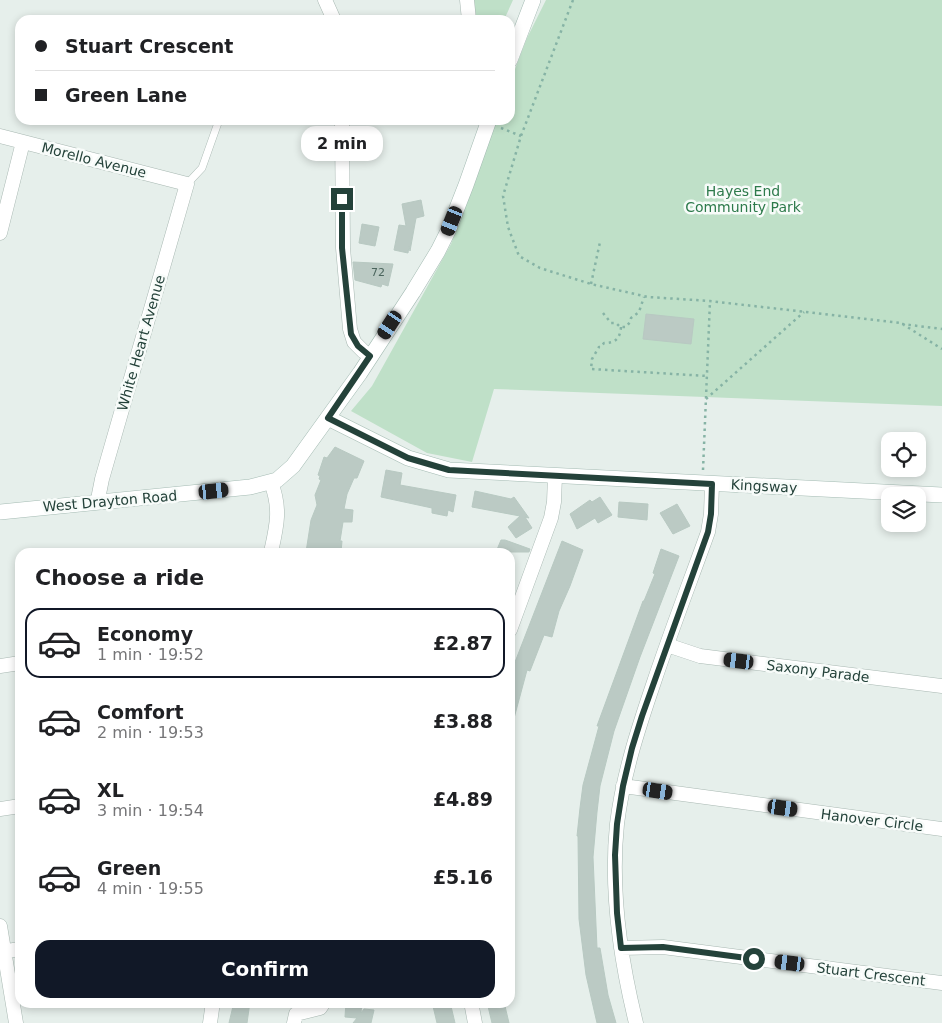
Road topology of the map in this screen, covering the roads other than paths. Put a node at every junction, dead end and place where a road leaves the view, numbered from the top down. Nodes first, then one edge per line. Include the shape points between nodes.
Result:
1 (325, 0) edge
2 (467, 0) edge
3 (533, 0) edge
4 (332, 15) edge
5 (468, 15) edge
6 (515, 44) edge
7 (217, 125) edge
8 (342, 125) edge
9 (487, 125) edge
10 (0, 136) edge
11 (23, 142) junction
12 (187, 184) junction
13 (0, 233) edge
14 (370, 356) junction
15 (328, 418) junction
16 (555, 476) junction
17 (271, 482) junction
18 (707, 483) junction
19 (942, 495) edge
20 (100, 502) junction
21 (0, 512) edge
22 (272, 548) edge
23 (515, 616) edge
24 (667, 645) junction
25 (15, 664) edge
26 (0, 666) edge
27 (942, 686) edge
28 (623, 786) junction
29 (15, 807) edge
30 (0, 810) edge
31 (942, 829) edge
32 (0, 926) edge
33 (621, 948) junction
34 (15, 950) edge
35 (2, 952) edge
36 (942, 983) edge
37 (212, 1008) edge
38 (320, 1008) edge
39 (472, 1008) edge
40 (16, 1023) edge
41 (210, 1023) edge
42 (294, 1023) edge
43 (475, 1023) edge
44 (636, 1023) edge

1 - 4 street
2 - 5 street
3 - 6 main road
7 - 12 lane via 202,168
8 - 14 street via 342,248 350,329 354,342
9 - 14 main road, West Drayton Road via 438,252
10 - 11 street, Morello Avenue
11 - 12 street, Morello Avenue
11 - 13 street
12 - 20 street, White Heart Avenue via 100,486
14 - 15 main road, West Drayton Road
15 - 16 main road, Kingsway via 396,452 433,466 472,472
15 - 17 main road, West Drayton Road via 293,466
16 - 18 main road, Kingsway
16 - 23 street via 551,518
17 - 20 main road, West Drayton Road via 228,490
17 - 22 street via 278,514
18 - 19 main road, Kingsway
18 - 24 street via 711,514 708,532
20 - 21 main road, West Drayton Road
24 - 27 street, Saxony Parade via 700,656
24 - 28 street via 632,748
25 - 26 street
28 - 31 street, Hanover Circle
28 - 33 street via 615,863
29 - 30 street
32 - 35 street
33 - 36 street, Stuart Crescent via 663,947
33 - 44 street
34 - 35 street
35 - 40 street
37 - 41 street
38 - 42 street via 296,1014
39 - 43 street

